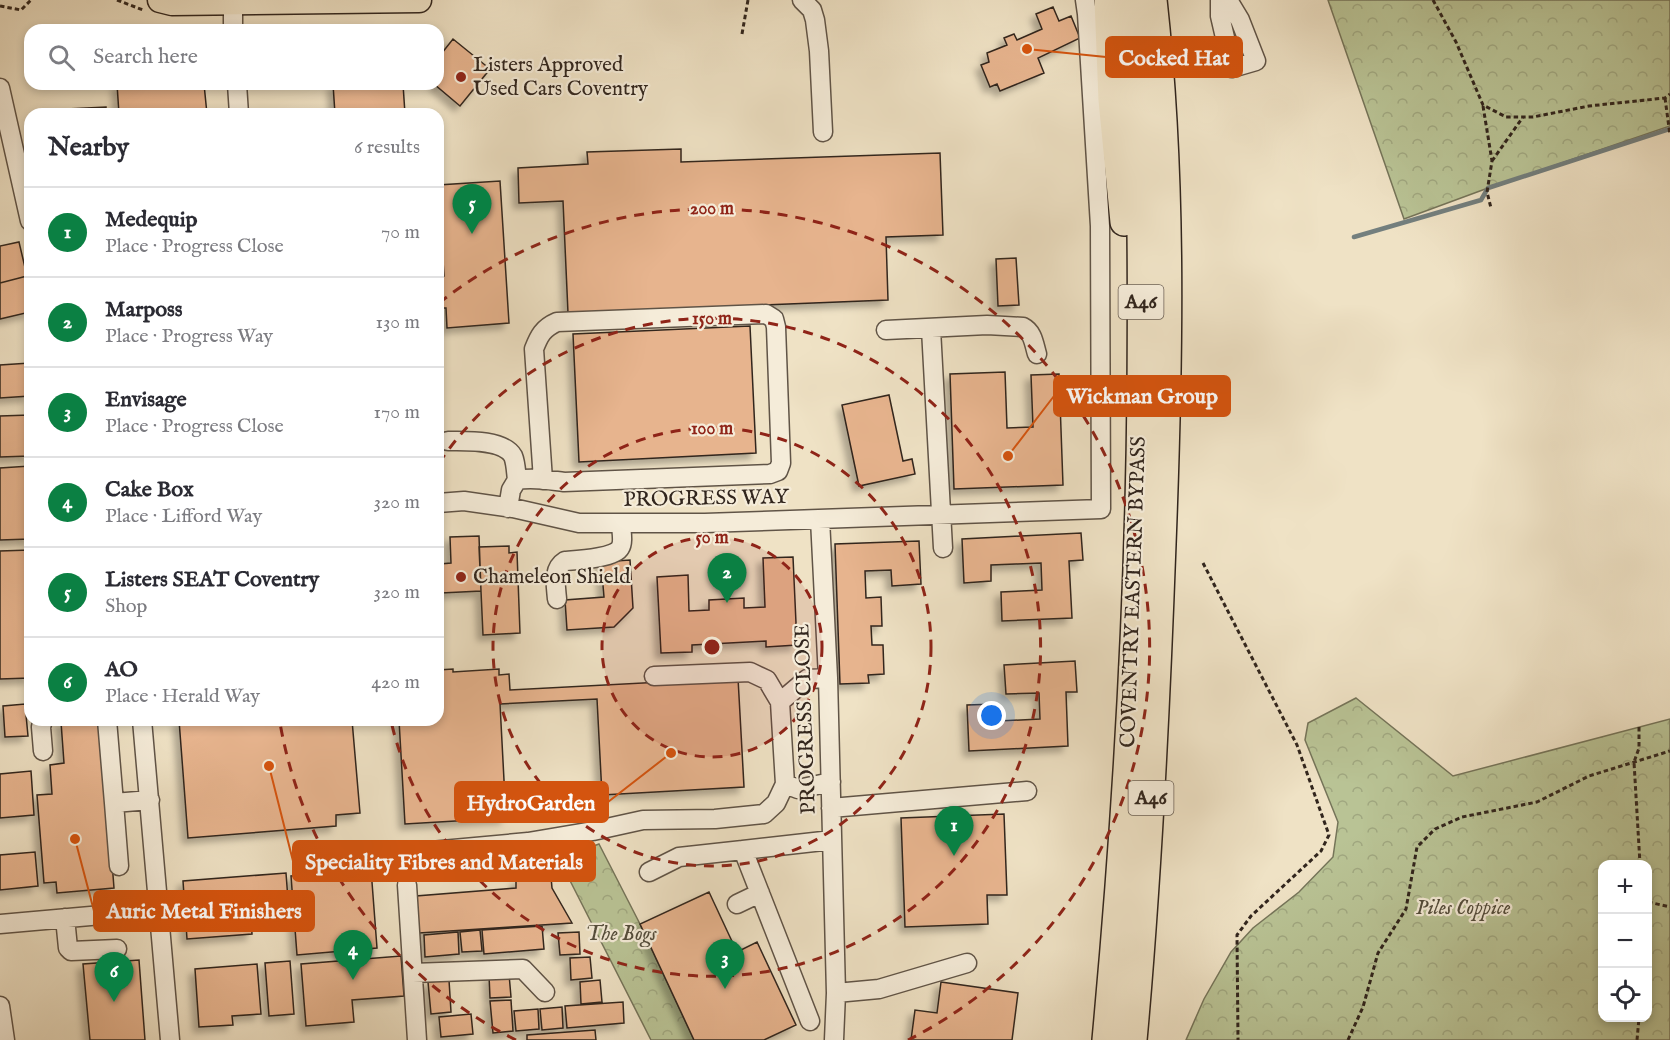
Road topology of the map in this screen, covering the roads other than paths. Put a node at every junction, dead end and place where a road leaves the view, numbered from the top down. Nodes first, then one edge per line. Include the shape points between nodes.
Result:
1 (419, 0) edge
2 (802, 0) edge
3 (1084, 0) edge
4 (1108, 0) edge
5 (1127, 0) edge
6 (1153, 0) edge
7 (1165, 0) edge
8 (1220, 0) edge
9 (1228, 0) edge
10 (233, 3) junction
11 (152, 5) edge
12 (233, 24) edge
13 (0, 88) edge
14 (237, 90) edge
15 (239, 108) edge
16 (823, 132) dead end
17 (24, 194) edge
18 (931, 329) junction
19 (886, 330) dead end
20 (1037, 354) dead end
21 (448, 441) dead end
22 (517, 480) junction
23 (543, 480) junction
24 (444, 503) edge
25 (508, 508) junction
26 (941, 515) junction
27 (820, 519) junction
28 (621, 524) junction
29 (943, 548) dead end
30 (1161, 556) junction
31 (556, 599) dead end
32 (1137, 604) junction
33 (654, 676) dead end
34 (828, 678) junction
35 (780, 702) junction
36 (41, 726) edge
37 (108, 726) edge
38 (143, 726) edge
39 (43, 751) dead end
40 (831, 782) junction
41 (785, 784) junction
42 (1027, 791) dead end
43 (150, 800) junction
44 (114, 803) junction
45 (831, 808) junction
46 (832, 840) junction
47 (743, 850) junction
48 (431, 851) dead end
49 (119, 866) dead end
50 (649, 872) dead end
51 (406, 885) dead end
52 (760, 893) junction
53 (736, 904) dead end
54 (158, 910) junction
55 (65, 918) junction
56 (0, 924) edge
57 (117, 949) dead end
58 (968, 963) dead end
59 (412, 973) junction
60 (545, 992) dead end
61 (836, 993) junction
62 (0, 1006) edge
63 (810, 1021) dead end
64 (5, 1040) edge
65 (170, 1040) edge
66 (417, 1040) edge
67 (834, 1040) edge
68 (1106, 1040) edge
69 (1133, 1040) edge

1 - 10 main road
2 - 16 street via 815,20
3 - 26 street, PROGRESS WAY via 1100,226 1101,509
4 - 32 highway via 1112,100 1125,232 1130,339 1126,488
5 - 32 highway, COVENTRY EASTERN BYPASS / A46 via 1134,71 1142,333
6 - 30 highway, COVENTRY EASTERN BYPASS / A46 via 1168,192
7 - 30 highway via 1179,192 1178,428
8 - 9 street via 1232,68 1256,61
10 - 11 main road
10 - 12 street
13 - 17 street
14 - 15 street
18 - 19 street
18 - 20 street via 1023,327 1032,335
18 - 26 street
21 - 22 street via 482,441 507,449 514,458
22 - 23 street
22 - 25 street
23 - 23 street via 736,476 778,471 781,463 774,319 766,314 557,322 547,326 534,349
24 - 25 street, PROGRESS WAY via 464,501
25 - 28 street, PROGRESS WAY via 579,523
26 - 27 street, PROGRESS WAY
26 - 29 street
27 - 28 street, PROGRESS WAY
27 - 34 street, PROGRESS CLOSE
28 - 31 street via 622,544 618,551 560,564 556,571
30 - 69 highway, COVENTRY EASTERN BYPASS / A46 via 1149,836
32 - 68 highway, COVENTRY EASTERN BYPASS / A46
33 - 35 street via 750,672 767,680
34 - 35 street via 807,679
34 - 40 street, PROGRESS CLOSE
35 - 41 street
36 - 39 street
37 - 44 street
38 - 43 street
40 - 41 street via 798,789
40 - 45 street, PROGRESS CLOSE
41 - 48 street via 776,803 764,814 643,820 528,842
42 - 45 street
43 - 44 street
43 - 54 street
44 - 49 street
45 - 46 street, PROGRESS CLOSE
46 - 47 street
46 - 61 street, PROGRESS CLOSE
47 - 50 street via 679,857
47 - 52 street
51 - 59 street
52 - 53 street
52 - 63 street
54 - 55 street
54 - 65 street
55 - 56 street
55 - 57 street via 71,951
58 - 61 street via 879,988
59 - 60 street via 523,969
59 - 66 street
61 - 67 street, PROGRESS CLOSE
62 - 64 street

